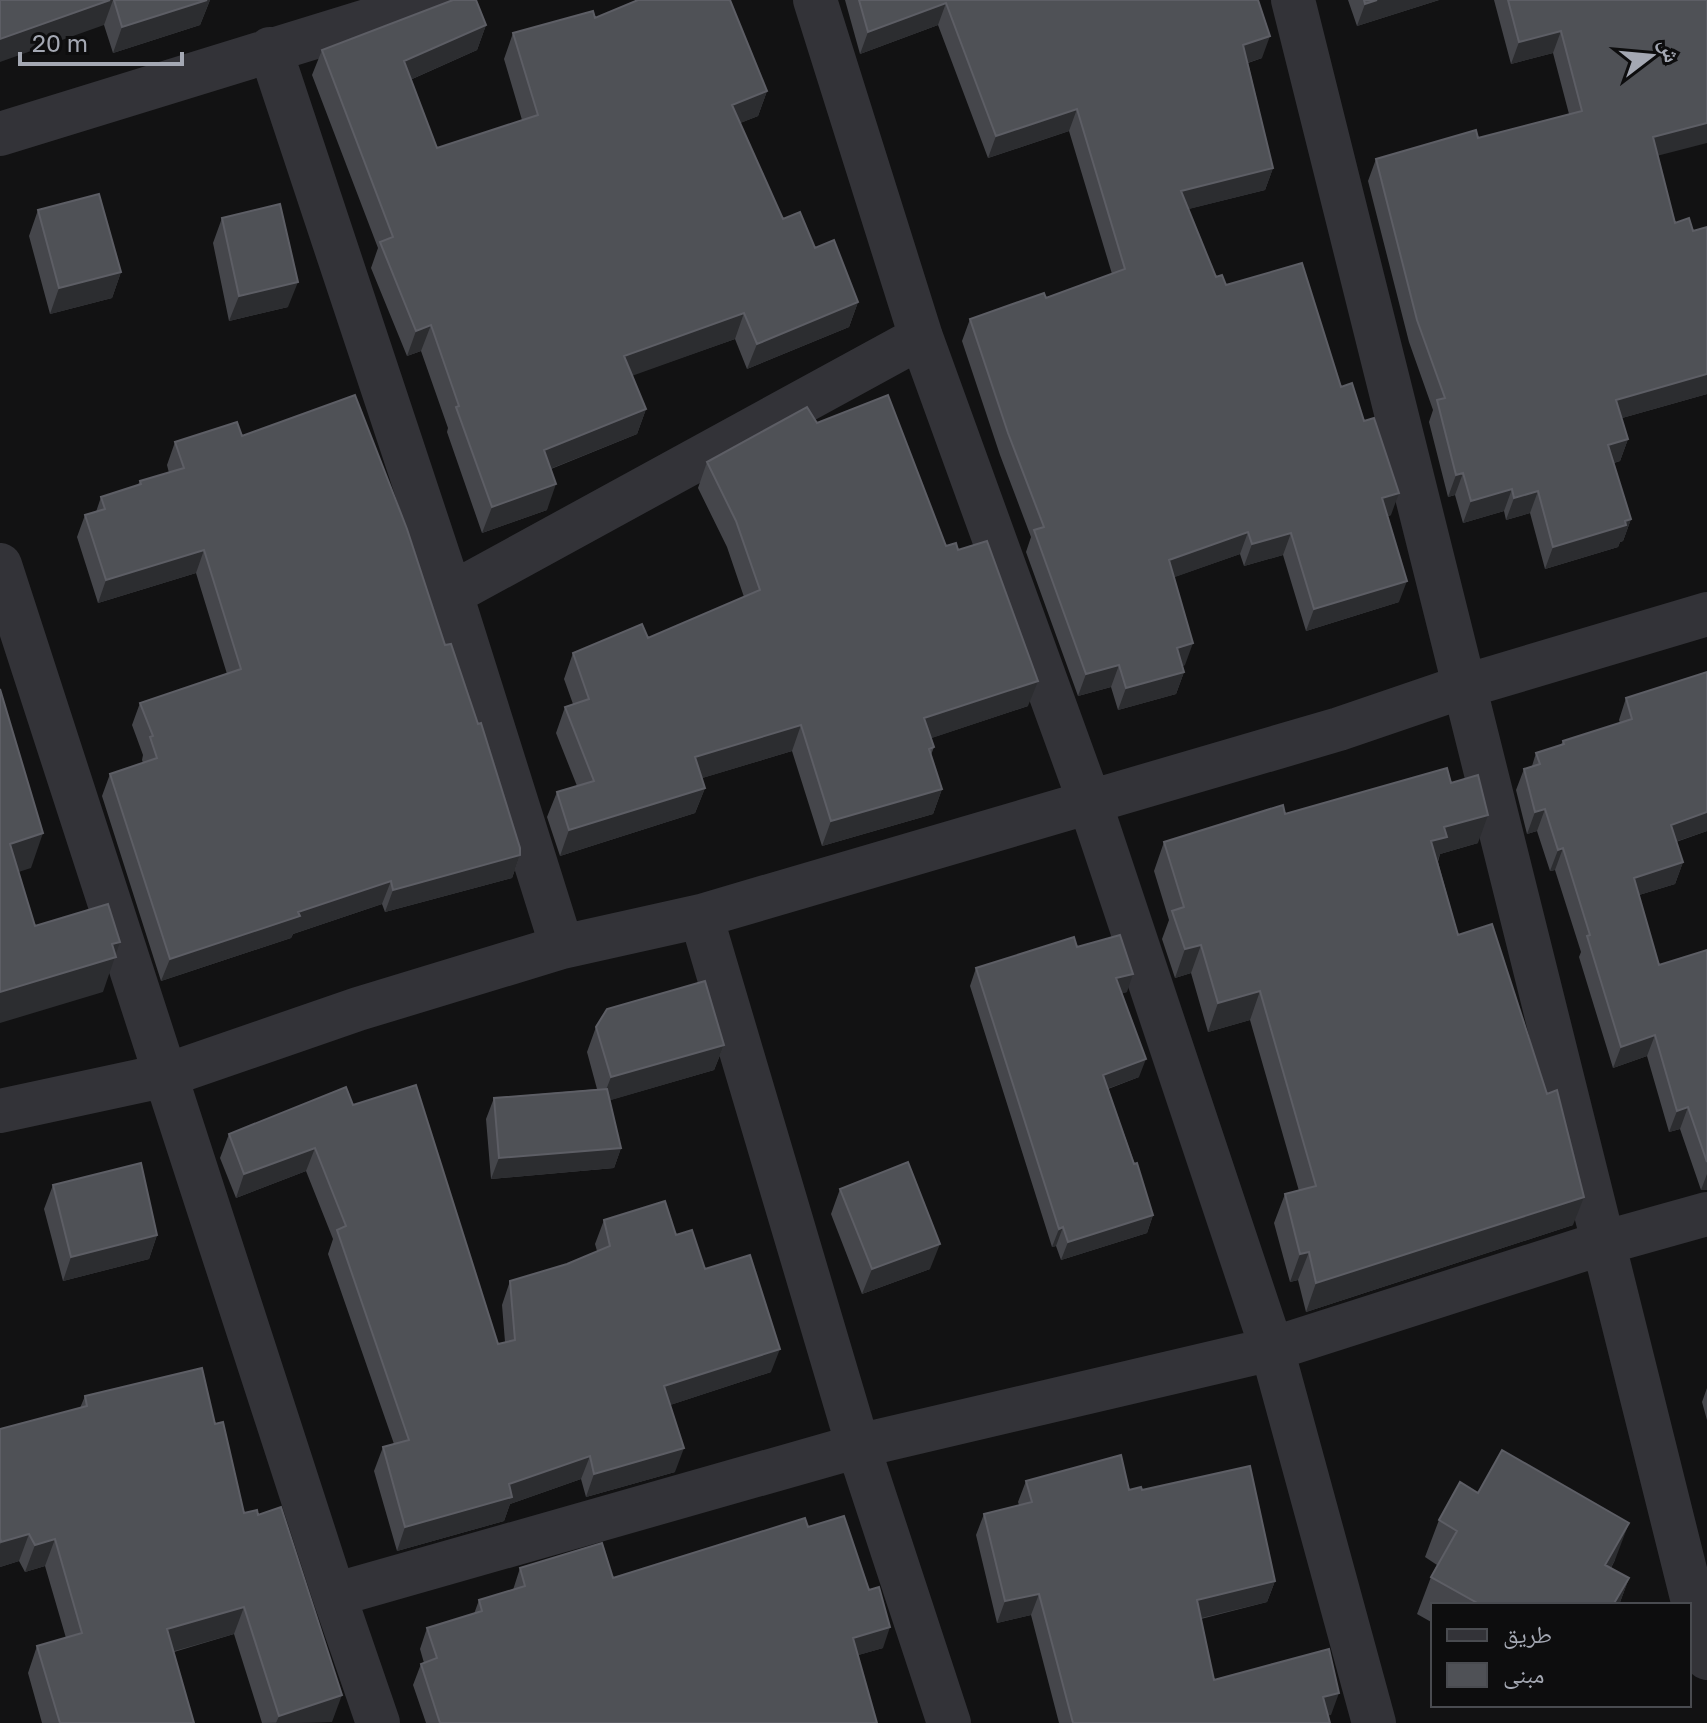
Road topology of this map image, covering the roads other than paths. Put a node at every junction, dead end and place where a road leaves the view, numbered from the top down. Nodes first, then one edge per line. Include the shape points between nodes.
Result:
1 (435, 0) edge
2 (815, 0) edge
3 (1293, 0) edge
4 (270, 49) junction
5 (0, 134) edge
6 (921, 337) junction
7 (0, 565) edge
8 (451, 594) junction
9 (1707, 614) edge
10 (1462, 687) junction
11 (1090, 803) junction
12 (701, 916) junction
13 (562, 947) junction
14 (167, 1075) junction
15 (0, 1111) edge
16 (1707, 1214) edge
17 (1603, 1243) junction
18 (1272, 1349) junction
19 (858, 1446) junction
20 (334, 1595) junction
21 (1707, 1658) edge
22 (378, 1723) edge
23 (949, 1723) edge
24 (1374, 1723) edge

1 - 4 street
2 - 6 street
3 - 10 street
4 - 5 street
4 - 8 street
6 - 8 street
6 - 11 street
7 - 14 street
8 - 13 street
9 - 10 street
10 - 11 street
10 - 17 street
11 - 12 street
11 - 18 street
12 - 13 street
12 - 19 street
13 - 14 street
14 - 15 street
14 - 20 street
16 - 17 street
17 - 18 street
17 - 21 street
18 - 19 street
18 - 24 street
19 - 20 street
19 - 23 street
20 - 22 street

